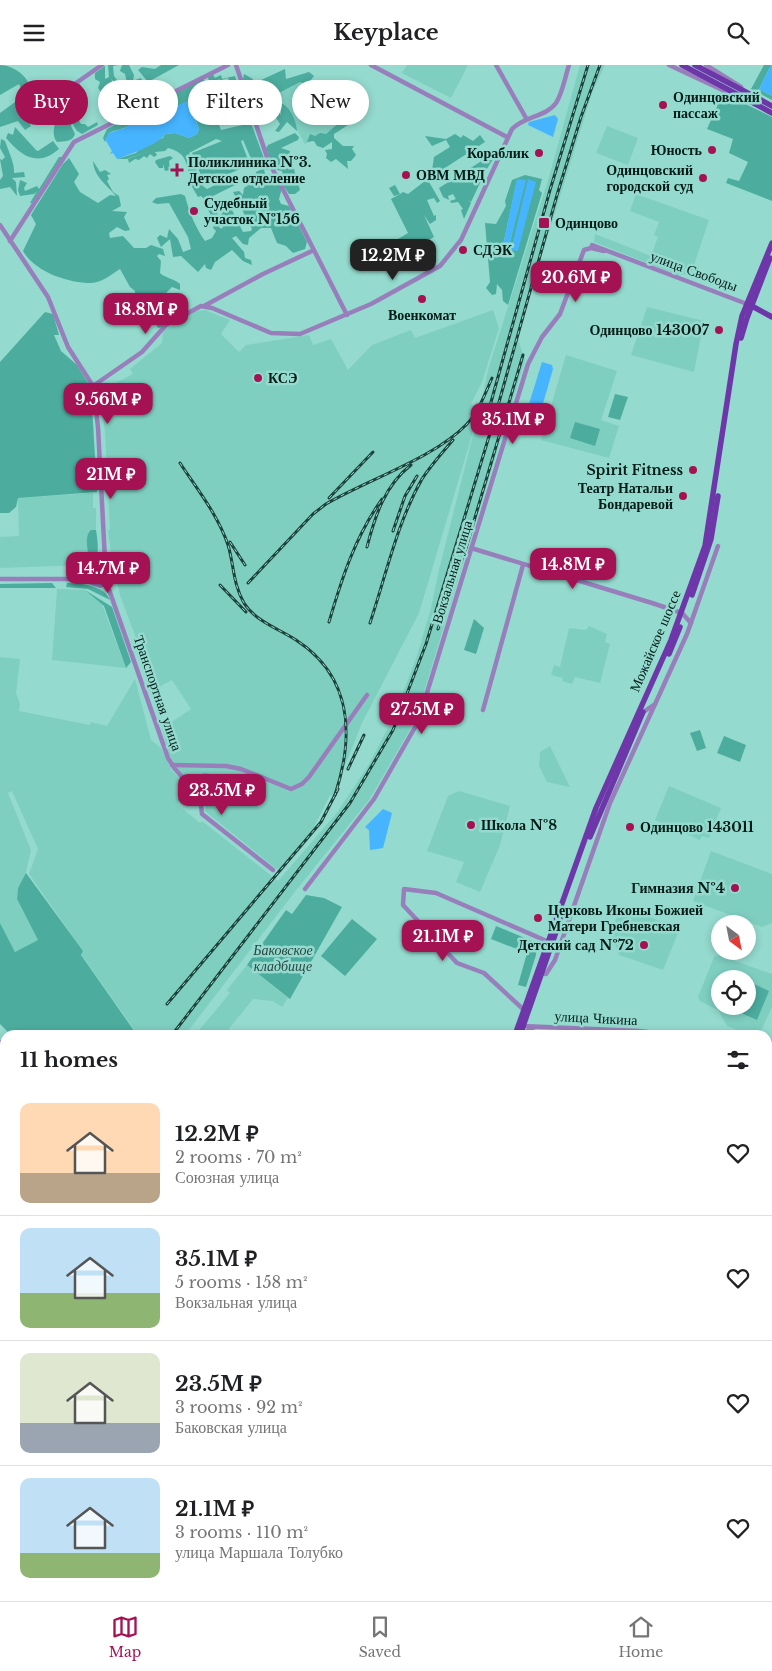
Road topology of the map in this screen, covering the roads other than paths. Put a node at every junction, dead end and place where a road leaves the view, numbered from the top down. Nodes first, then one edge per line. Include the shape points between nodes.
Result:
1 (102, 65) edge
2 (228, 65) edge
3 (236, 65) edge
4 (371, 65) edge
5 (496, 65) edge
6 (562, 65) edge
7 (669, 65) edge
8 (695, 65) edge
9 (706, 65) edge
10 (569, 66) edge
11 (684, 66) edge
12 (80, 80) edge
13 (733, 95) junction
14 (745, 95) junction
15 (751, 102) junction
16 (764, 105) junction
17 (772, 106) edge
18 (772, 113) edge
19 (526, 118) junction
20 (507, 137) junction
21 (0, 225) edge
22 (10, 241) junction
23 (772, 243) edge
24 (591, 247) joint
25 (312, 251) junction
26 (772, 253) edge
27 (750, 305) junction
28 (204, 306) junction
29 (347, 315) junction
30 (772, 317) edge
31 (94, 386) junction
32 (718, 546) dead end
33 (471, 548) junction
34 (104, 554) junction
35 (523, 565) junction
36 (95, 574) junction
37 (0, 579) edge
38 (82, 579) junction
39 (106, 579) junction
40 (94, 584) junction
41 (100, 586) junction
42 (112, 595) junction
43 (683, 614) junction
44 (691, 623) junction
45 (367, 695) dead end
46 (656, 702) junction
47 (483, 710) dead end
48 (642, 713) junction
49 (172, 765) junction
50 (273, 870) dead end
51 (305, 889) dead end
52 (549, 942) junction
53 (545, 974) junction
54 (524, 1010) junction
55 (521, 1026) junction
56 (535, 1027) junction
57 (518, 1030) edge
58 (521, 1030) edge
59 (529, 1030) edge
60 (613, 1030) edge

1 - 12 street
2 - 22 street via 74,143
3 - 25 street via 268,161
4 - 20 street
5 - 19 street
6 - 10 street
7 - 13 street
8 - 14 main road
9 - 14 street
10 - 19 street via 557,102 547,110
11 - 14 main road
13 - 15 street
13 - 16 street
14 - 15 main road
14 - 16 main road
15 - 16 main road
16 - 17 main road
16 - 18 main road
19 - 20 street
20 - 29 street via 464,234 453,251 440,265
21 - 22 street
22 - 31 street via 48,297 68,347
23 - 27 main road, Можайское шоссе
24 - 27 street, улица Свободы
24 - 33 street, Вокзальная улица via 584,251 560,314 542,337 528,364
25 - 28 street
25 - 29 street
26 - 27 main road, Можайское шоссе
27 - 30 main road
27 - 43 main road, Можайское шоссе via 737,356 711,539
28 - 29 street via 263,331 285,335 300,334
28 - 31 street via 166,325 142,352
31 - 34 street
32 - 44 street
33 - 35 street
33 - 51 street, Вокзальная улица via 418,722 374,799
34 - 36 street
34 - 39 street, Транспортная улица
35 - 43 street
35 - 47 street
36 - 38 street
36 - 39 street via 102,573
36 - 40 street
37 - 38 street
38 - 40 street
39 - 41 street
39 - 42 street, Транспортная улица
40 - 41 street
41 - 42 street
42 - 49 street, Транспортная улица via 160,739
43 - 44 street
43 - 48 main road, Можайское шоссе
43 - 52 main road, Можайское шоссе via 596,808
44 - 46 street
45 - 49 street, Транспортная улица via 309,777 292,789 226,766
46 - 48 street
46 - 53 street via 610,803 555,960
48 - 53 main road, Можайское шоссе via 600,809
49 - 50 street via 200,797 202,814
52 - 54 main road, Можайское шоссе
52 - 54 street via 436,893 404,889 403,905 455,961 484,973
53 - 55 main road, Можайское шоссе
54 - 55 main road, Можайское шоссе
55 - 56 street, улица Чикина
55 - 57 main road, Можайское шоссе
55 - 58 main road, Можайское шоссе
56 - 59 street
56 - 60 street, улица Чикина

